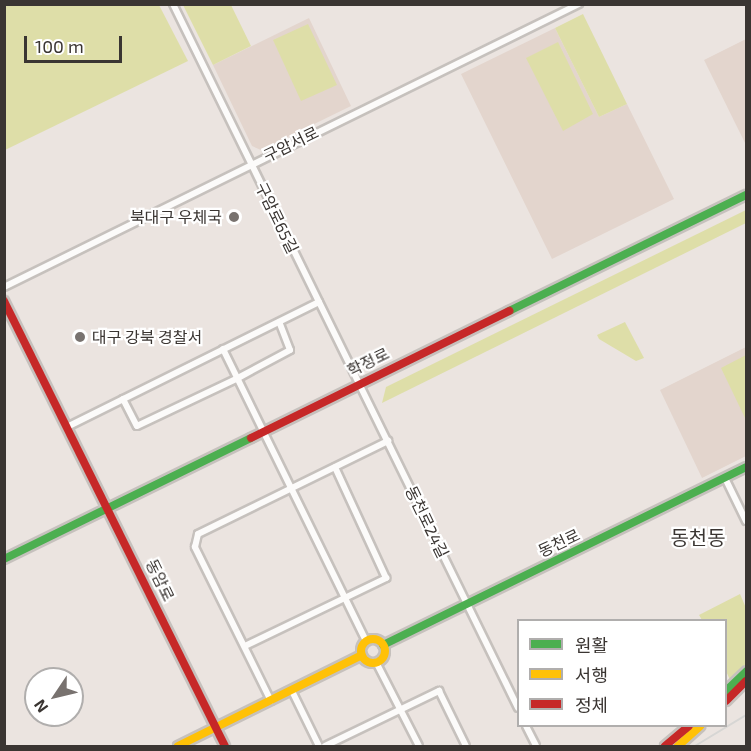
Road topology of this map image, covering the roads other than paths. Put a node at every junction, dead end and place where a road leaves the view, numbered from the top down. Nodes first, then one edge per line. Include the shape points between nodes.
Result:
1 (173, 4) edge
2 (579, 4) edge
3 (249, 163) junction
4 (747, 195) edge
5 (4, 287) edge
6 (4, 301) edge
7 (319, 302) junction
8 (279, 322) junction
9 (223, 349) junction
10 (237, 378) junction
11 (361, 383) junction
12 (123, 399) junction
13 (69, 426) junction
14 (264, 430) junction
15 (388, 441) junction
16 (335, 467) junction
17 (747, 467) edge
18 (725, 478) junction
19 (292, 488) junction
20 (109, 508) junction
21 (745, 512) edge
22 (747, 521) edge
23 (4, 559) edge
24 (345, 597) junction
25 (466, 604) junction
26 (366, 641) junction
27 (383, 645) junction
28 (244, 646) junction
29 (362, 655) junction
30 (376, 662) junction
31 (747, 672) edge
32 (747, 681) edge
33 (292, 691) junction
34 (727, 691) edge
35 (271, 700) junction
36 (727, 700) edge
37 (517, 704) edge
38 (401, 709) junction
39 (216, 727) junction
40 (526, 727) edge
41 (687, 727) edge
42 (699, 727) edge
43 (178, 747) edge
44 (225, 747) edge
45 (319, 747) edge
46 (325, 747) edge
47 (419, 747) edge
48 (466, 747) edge
49 (536, 747) edge
50 (665, 747) edge
51 (678, 747) edge

1 - 3 street, 구암로65길
2 - 3 street, 구암서로
3 - 5 street, 구암서로
3 - 7 street, 구암로65길
4 - 11 main road, 학정로
6 - 13 main road, 동암로
7 - 8 street
7 - 11 street, 구암로65길
8 - 9 street
8 - 10 street via 290,350
9 - 10 street
9 - 12 street
10 - 12 street via 137,426
10 - 14 street
11 - 14 main road, 학정로
11 - 15 street, 동천로24길
12 - 13 street
13 - 20 main road, 동암로
14 - 19 street
14 - 20 main road, 학정로
15 - 16 street
15 - 25 street, 동천로24길
16 - 19 street
16 - 24 street via 386,578
17 - 18 main road, 동천로
18 - 21 street
18 - 25 main road, 동천로
19 - 24 street
19 - 28 street via 198,534 196,540 195,547
20 - 23 main road, 학정로
20 - 39 main road, 동암로
21 - 22 street
24 - 26 street
24 - 28 street
25 - 27 main road, 동천로
25 - 37 street, 동천로24길
26 - 27 main road via 377,640
26 - 29 main road
27 - 30 main road via 383,656
28 - 35 street
29 - 30 main road via 367,661
29 - 33 main road
30 - 38 street
31 - 34 main road
32 - 36 main road
33 - 35 main road
33 - 45 street
35 - 39 main road
38 - 46 street
38 - 47 street
38 - 48 street via 440,691
39 - 43 main road
39 - 44 main road, 동암로
40 - 49 street
41 - 50 main road
42 - 51 main road

